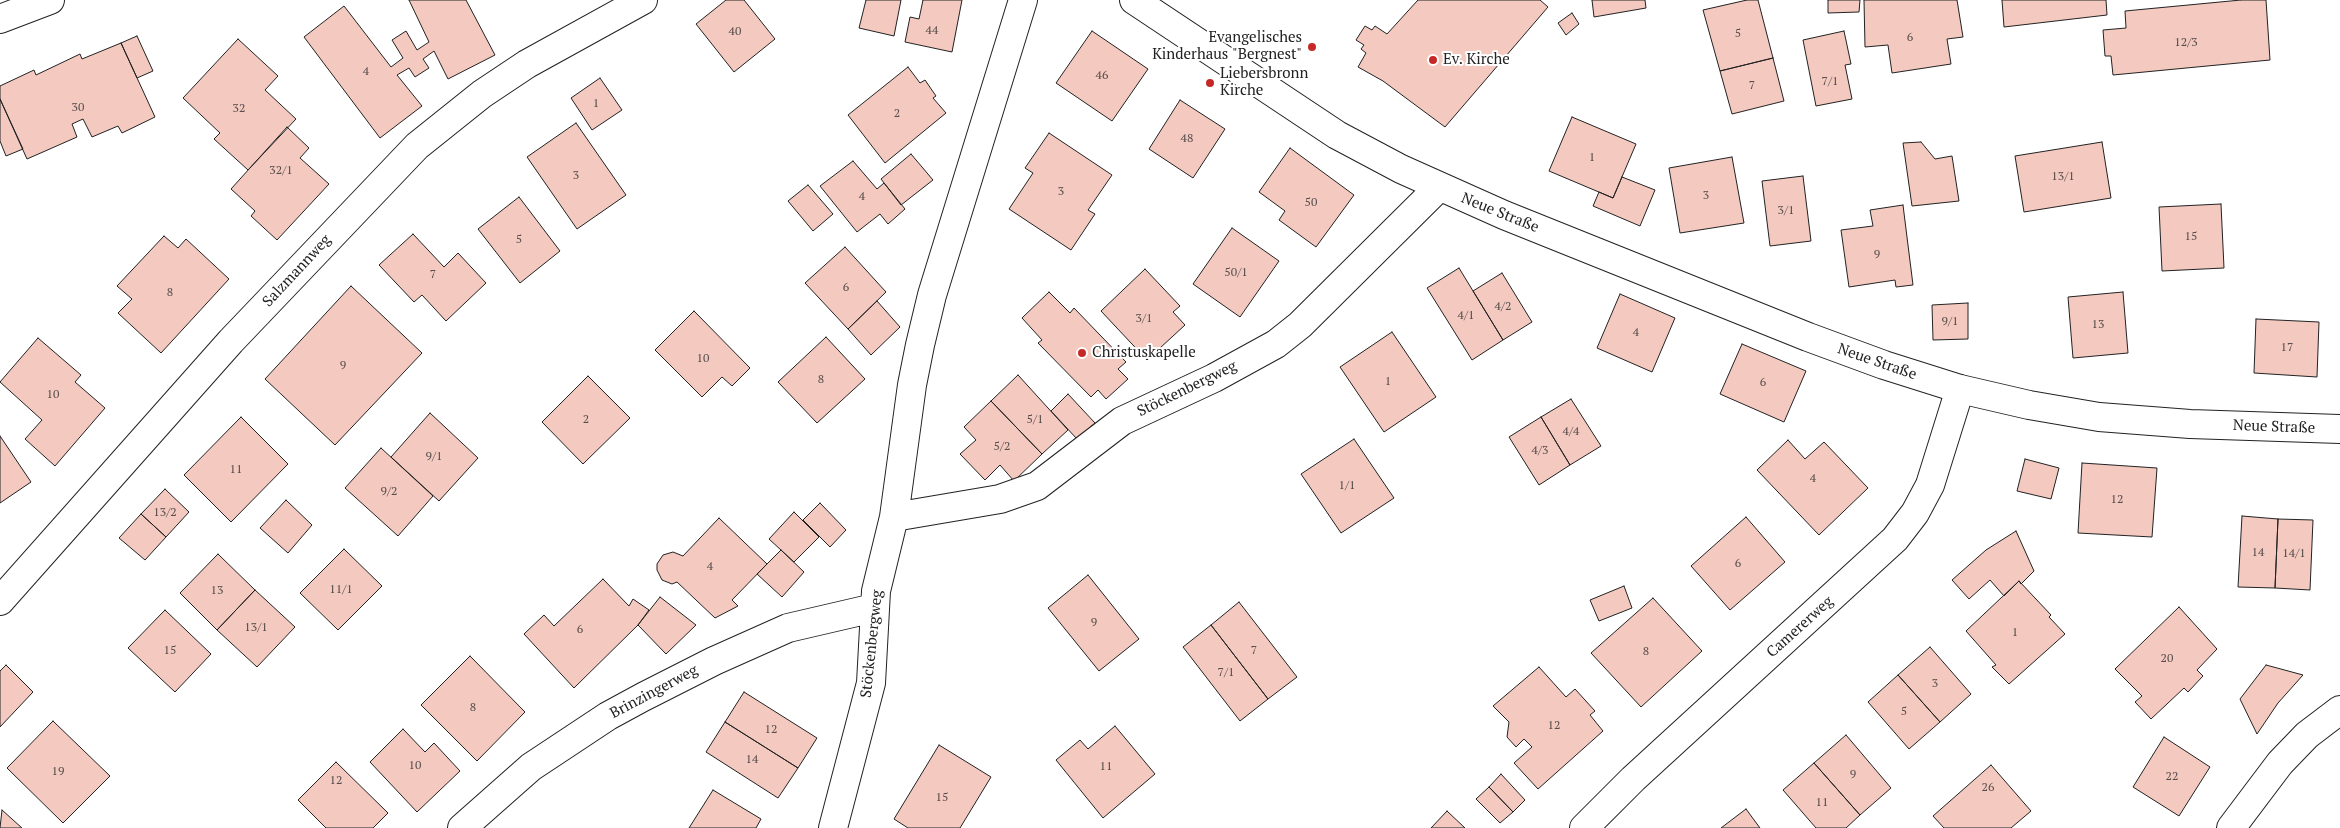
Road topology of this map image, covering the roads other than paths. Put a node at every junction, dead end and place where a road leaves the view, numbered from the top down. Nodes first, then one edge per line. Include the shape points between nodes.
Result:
1 (50, 0) edge
2 (643, 0) edge
3 (1023, 0) edge
4 (1134, 0) edge
5 (0, 20) edge
6 (1439, 187) junction
7 (1960, 389) junction
8 (2340, 429) edge
9 (894, 517) junction
10 (0, 601) edge
11 (874, 608) junction
12 (2340, 710) edge
13 (462, 828) edge
14 (833, 828) edge
15 (1584, 828) edge
16 (2230, 828) edge

1 - 5 street
2 - 10 street, Salzmannweg via 527,64 482,94 416,146 231,341
3 - 9 street, Stöckenbergweg via 932,295 909,405
4 - 6 street, Neue Straße via 1337,135
6 - 7 street, Neue Straße via 1808,337 1884,366
6 - 9 street, Stöckenbergweg via 1300,326 1276,344 1214,378 1122,421 1037,486 1000,499
7 - 8 street, Neue Straße via 2099,417
7 - 15 street, Camererweg via 1930,485 1915,514 1894,539
9 - 11 street, Stöckenbergweg
11 - 13 street, Brinzingerweg via 788,628 643,697 531,767
11 - 14 street, Stöckenbergweg via 871,683
12 - 16 street via 2292,749

